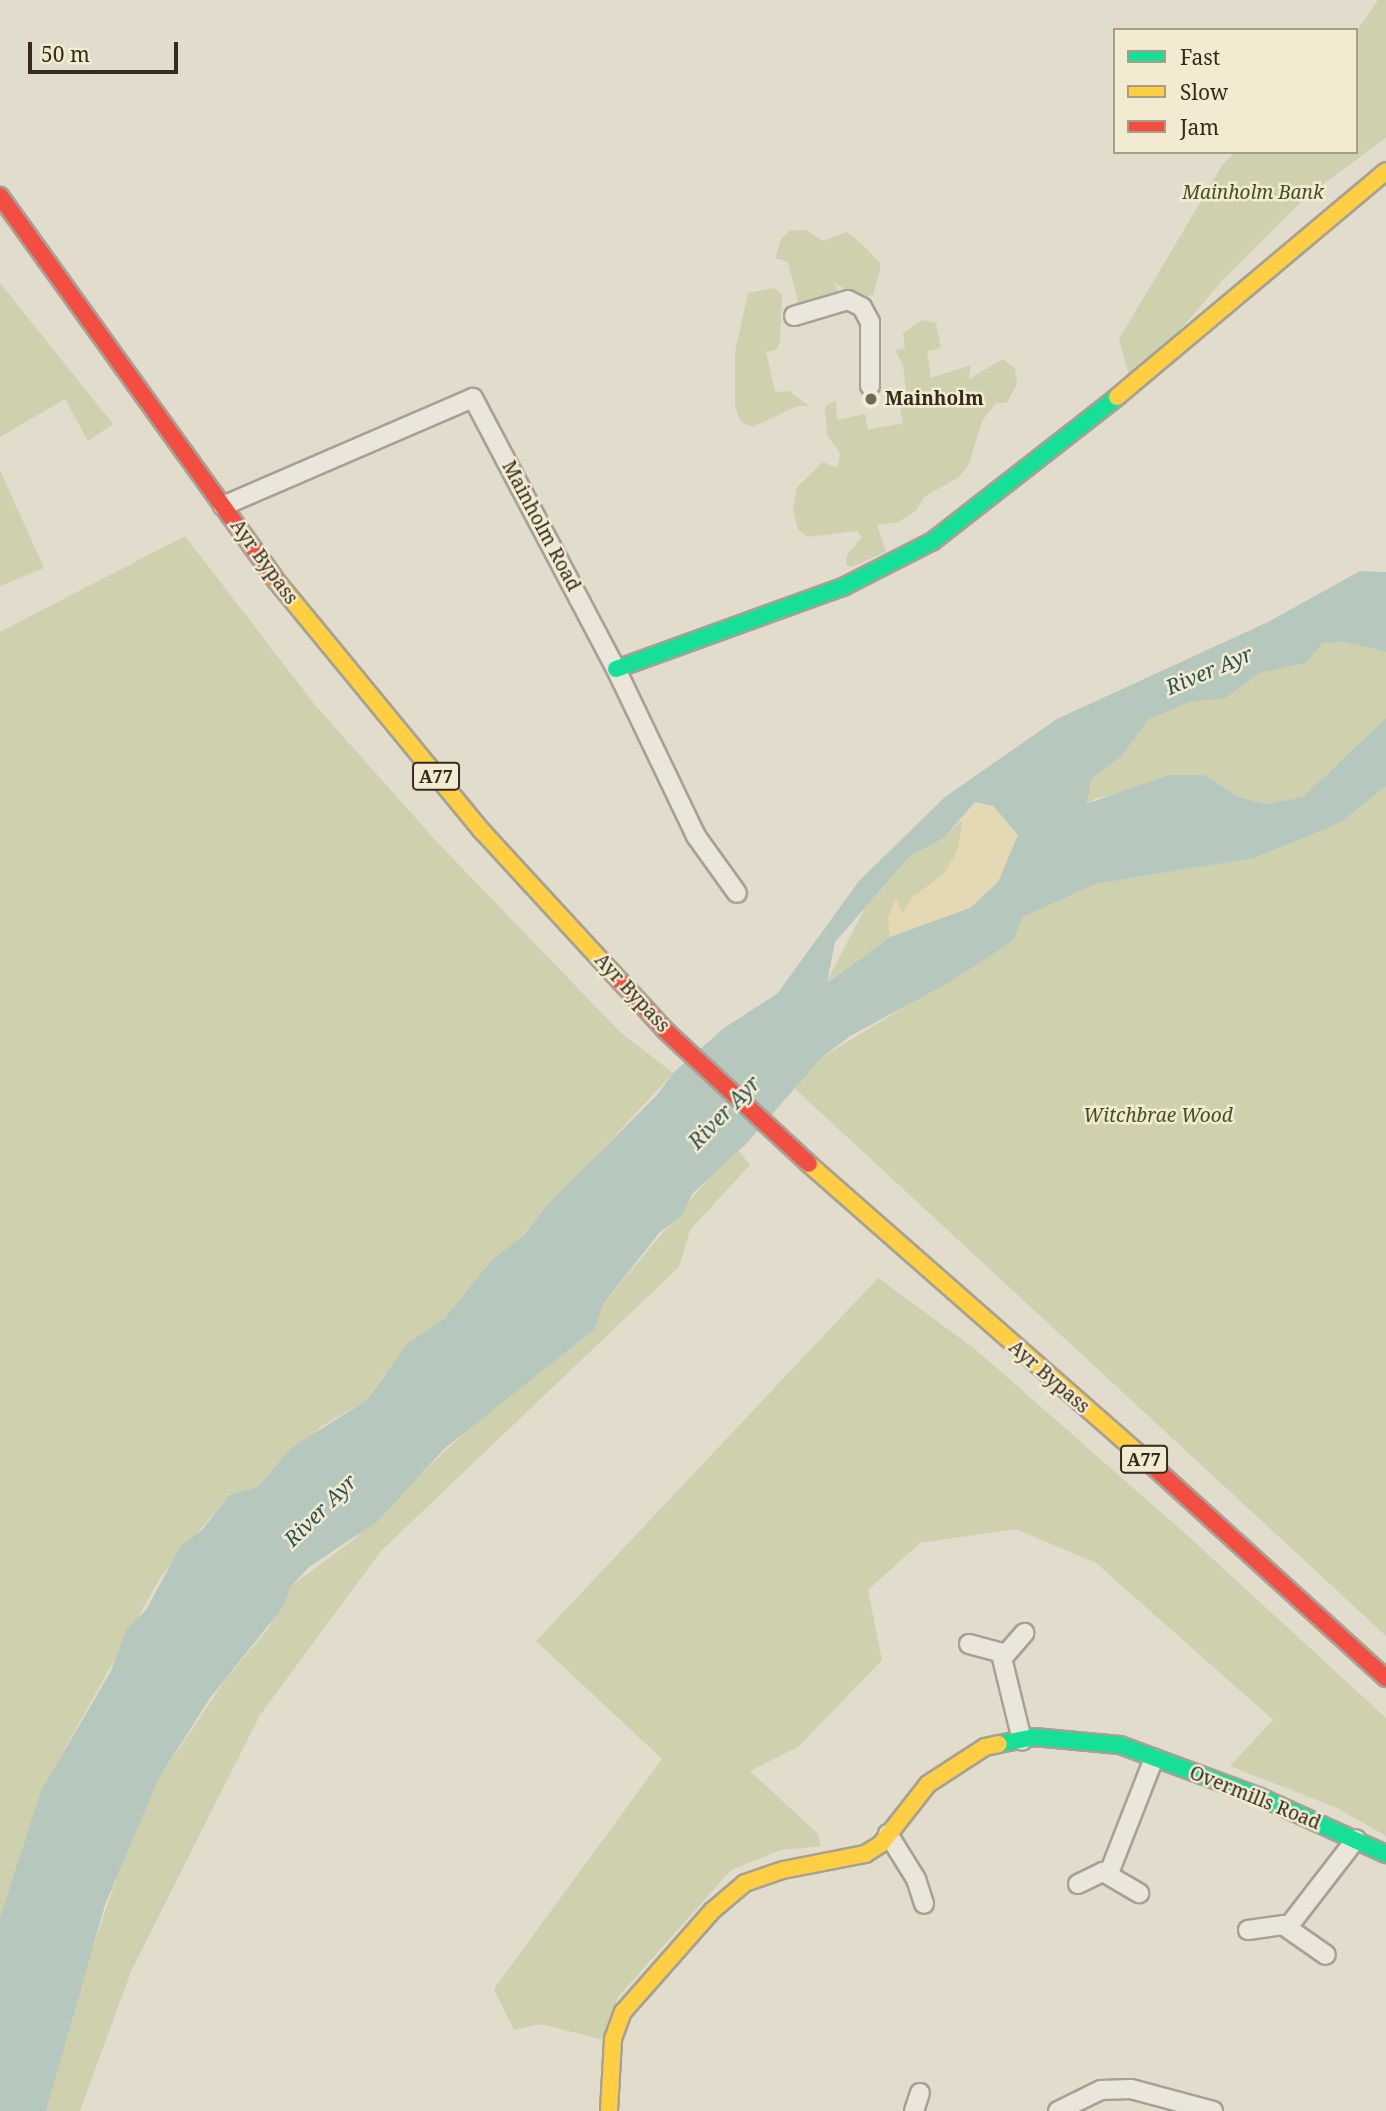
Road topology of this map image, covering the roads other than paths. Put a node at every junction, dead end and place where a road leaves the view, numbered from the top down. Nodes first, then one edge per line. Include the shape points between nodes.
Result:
1 (1386, 171) edge
2 (0, 196) edge
3 (794, 316) dead end
4 (870, 386) dead end
5 (223, 506) junction
6 (616, 670) junction
7 (737, 893) dead end
8 (1024, 1633) dead end
9 (969, 1644) dead end
10 (1000, 1654) junction
11 (1386, 1678) edge
12 (1022, 1740) junction
13 (1154, 1758) junction
14 (888, 1834) junction
15 (1356, 1839) junction
16 (1386, 1854) edge
17 (1109, 1873) junction
18 (1077, 1884) dead end
19 (1139, 1893) dead end
20 (924, 1904) dead end
21 (1288, 1927) junction
22 (1248, 1930) dead end
23 (1326, 1955) dead end
24 (920, 2092) dead end
25 (609, 2111) edge
26 (914, 2111) edge
27 (1058, 2111) edge
28 (1213, 2111) edge

1 - 6 main road via 1071,436 933,541 843,587
2 - 5 main road, Ayr Bypass / A77
3 - 4 street via 848,300 862,307 870,322
5 - 6 street, Mainholm Road via 473,398
5 - 11 main road, Ayr Bypass / A77 via 288,597 482,831 666,1031 802,1160 1206,1512
6 - 7 street, Mainholm Road via 696,836
8 - 10 street via 1006,1654
9 - 10 street
10 - 12 street
12 - 13 main road, Overmills Road via 1072,1738 1120,1745
12 - 14 main road, Overmills Road via 985,1747 947,1768 928,1784
13 - 15 main road, Overmills Road
13 - 17 street
14 - 20 street via 916,1879
14 - 25 main road, Overmills Road via 865,1854 783,1870 745,1883 712,1911 623,2012 613,2039
15 - 16 main road, Overmills Road
15 - 21 street
17 - 18 street
17 - 19 street
21 - 22 street
21 - 23 street
24 - 26 street
27 - 28 street via 1101,2090 1131,2089

